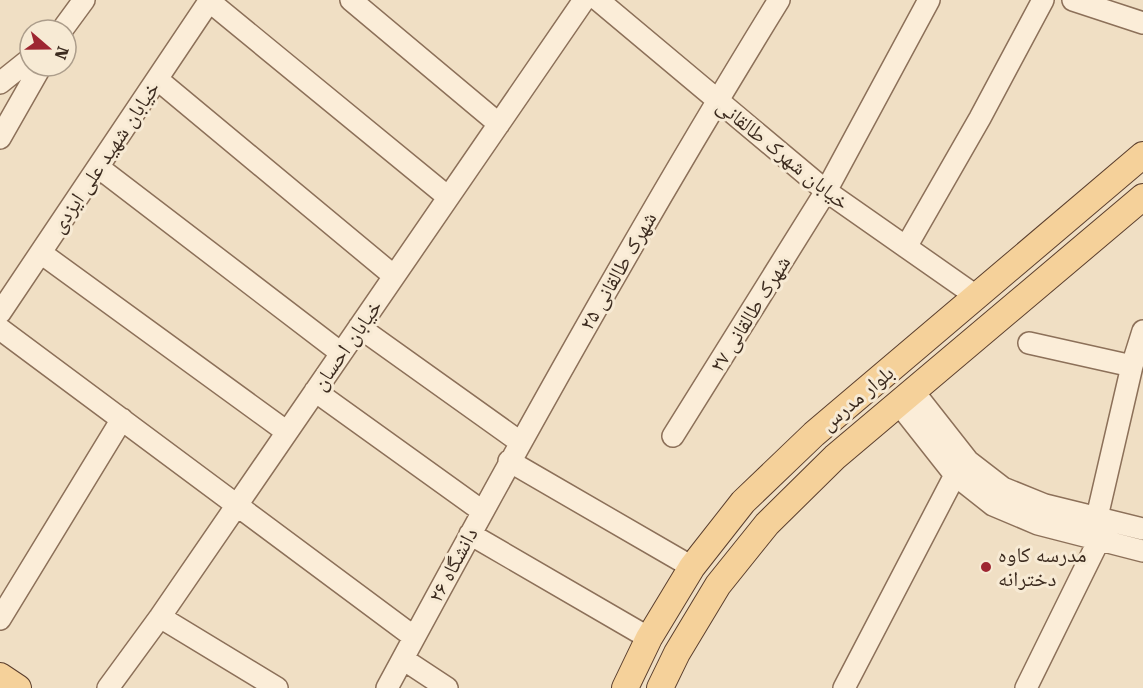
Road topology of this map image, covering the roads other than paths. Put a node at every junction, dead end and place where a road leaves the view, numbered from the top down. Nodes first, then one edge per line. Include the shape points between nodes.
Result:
1 (84, 0) edge
2 (584, 0) edge
3 (598, 0) edge
4 (779, 0) edge
5 (929, 0) edge
6 (1043, 0) edge
7 (1073, 0) edge
8 (210, 1) edge
9 (353, 2) edge
10 (1132, 14) edge
11 (71, 18) edge
12 (18, 69) edge
13 (34, 78) edge
14 (157, 79) junction
15 (0, 83) edge
16 (717, 101) junction
17 (499, 124) junction
18 (0, 138) edge
19 (1143, 155) edge
20 (98, 167) junction
21 (826, 191) junction
22 (1143, 197) edge
23 (448, 198) junction
24 (906, 248) junction
25 (41, 252) junction
26 (394, 276) junction
27 (976, 297) junction
28 (0, 314) edge
29 (359, 327) junction
30 (0, 329) edge
31 (1143, 331) edge
32 (1029, 343) dead end
33 (341, 353) junction
34 (1132, 366) junction
35 (315, 391) junction
36 (906, 397) junction
37 (122, 419) junction
38 (287, 432) junction
39 (673, 436) dead end
40 (520, 442) junction
41 (509, 461) junction
42 (955, 475) junction
43 (237, 504) junction
44 (482, 511) junction
45 (1098, 517) junction
46 (1143, 529) edge
47 (470, 534) junction
48 (1099, 540) junction
49 (1143, 551) edge
50 (692, 567) junction
51 (160, 617) junction
52 (0, 620) edge
53 (414, 637) junction
54 (649, 638) junction
55 (403, 658) junction
56 (0, 676) edge
57 (18, 688) edge
58 (108, 688) edge
59 (278, 688) edge
60 (387, 688) edge
61 (447, 688) edge
62 (625, 688) edge
63 (660, 688) edge
64 (844, 688) edge
65 (1026, 688) edge

1 - 11 street
2 - 17 street, خیابان احسان
3 - 16 street, خیابان شهرک طالقانی
4 - 16 street, شهرک طالقانی ۲۵
5 - 21 street, شهرک طالقانی ۲۷
6 - 24 street
7 - 10 street
8 - 14 street, خیابان شهید علی ایزدی
8 - 23 street
9 - 17 street
12 - 15 street
13 - 18 street
14 - 20 street, خیابان شهید علی ایزدی
14 - 26 street
16 - 21 street, خیابان شهرک طالقانی
16 - 40 street, شهرک طالقانی ۲۵
17 - 23 street, خیابان احسان
19 - 27 main road, بلوار مدرس
20 - 25 street, خیابان شهید علی ایزدی
20 - 33 street
21 - 24 street, خیابان شهرک طالقانی
21 - 39 street, شهرک طالقانی ۲۷
22 - 36 main road, بلوار مدرس
23 - 26 street, خیابان احسان
24 - 27 street, خیابان شهرک طالقانی
25 - 28 street, خیابان شهید علی ایزدی
25 - 38 street
26 - 29 street, خیابان احسان
27 - 50 main road, بلوار مدرس via 814,434 743,502
29 - 33 street, خیابان احسان
29 - 40 street
30 - 37 street
31 - 34 street
32 - 34 street
33 - 35 street, خیابان احسان
34 - 45 street
35 - 38 street, خیابان احسان
35 - 44 street
36 - 42 street
36 - 45 street via 968,461 1003,488 1045,505
36 - 63 main road, بلوار مدرس via 835,457 767,524 718,585
37 - 43 street
37 - 52 street
38 - 43 street, خیابان احسان
40 - 41 street, دانشگاه ۲۶
41 - 44 street, دانشگاه ۲۶
41 - 50 street
42 - 48 street via 993,505 1038,524
42 - 64 street
43 - 51 street, خیابان احسان
43 - 53 street
44 - 47 street, دانشگاه ۲۶
45 - 46 street
45 - 48 street
47 - 53 street, دانشگاه ۲۶
47 - 54 street
48 - 49 street
48 - 65 street
50 - 54 main road, بلوار مدرس
51 - 58 street, خیابان احسان
51 - 59 street
53 - 55 street, دانشگاه ۲۶
54 - 62 main road, بلوار مدرس
55 - 60 street, دانشگاه ۲۶
55 - 61 street
56 - 57 main road

